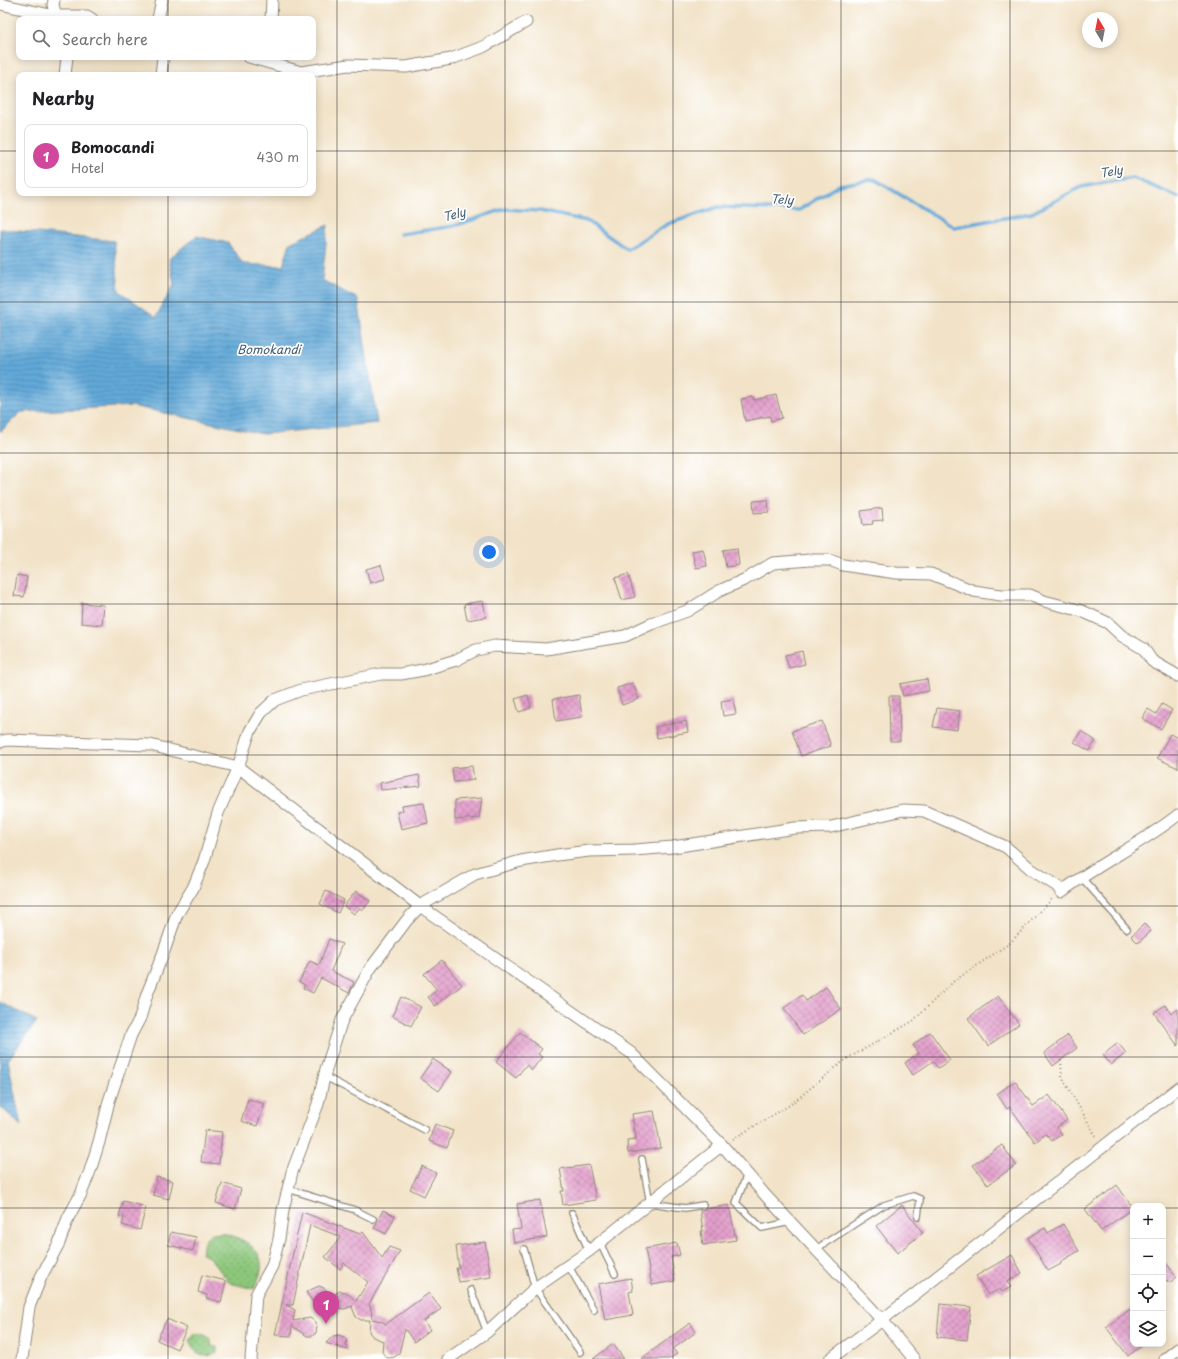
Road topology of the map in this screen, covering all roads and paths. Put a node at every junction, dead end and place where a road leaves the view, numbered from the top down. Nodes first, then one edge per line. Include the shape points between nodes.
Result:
1 (54, 0) edge
2 (162, 0) edge
3 (272, 0) edge
4 (0, 4) edge
5 (48, 16) edge
6 (56, 16) edge
7 (159, 16) edge
8 (271, 16) edge
9 (526, 22) dead end
10 (66, 60) edge
11 (163, 60) edge
12 (270, 60) edge
13 (64, 72) edge
14 (161, 72) edge
15 (301, 72) edge
16 (301, 72) edge
17 (1178, 676) edge
18 (0, 742) edge
19 (238, 767) junction
20 (1178, 815) edge
21 (1080, 877) junction
22 (1061, 892) junction
23 (420, 906) junction
24 (1126, 928) dead end
25 (1061, 1060) dead end
26 (324, 1076) junction
27 (1178, 1088) edge
28 (425, 1130) dead end
29 (722, 1145) junction
30 (1103, 1147) junction
31 (642, 1159) dead end
32 (747, 1173) junction
33 (288, 1189) junction
34 (650, 1203) junction
35 (703, 1205) dead end
36 (572, 1213) dead end
37 (918, 1217) dead end
38 (373, 1219) dead end
39 (790, 1222) junction
40 (600, 1242) junction
41 (524, 1249) dead end
42 (816, 1249) junction
43 (589, 1251) junction
44 (568, 1265) junction
45 (616, 1274) dead end
46 (535, 1288) junction
47 (471, 1290) dead end
48 (594, 1310) dead end
49 (882, 1320) junction
50 (487, 1332) junction
51 (1178, 1349) edge
52 (580, 1352) dead end
53 (22, 1359) edge
54 (251, 1359) edge
55 (448, 1359) edge
56 (830, 1359) edge
57 (914, 1359) edge
58 (1165, 1359) edge

1 - 6 street
2 - 7 street
3 - 8 street
4 - 5 street
9 - 16 street via 477,50 451,59 406,67 348,66
10 - 13 street
11 - 14 street
12 - 15 street
17 - 19 street via 1152,661 1144,649 1122,636 1108,623 1082,611 1030,595 1001,595 974,591 931,574 877,571 829,560 774,563 719,591 687,611 625,636 546,650 495,646 476,650 456,660 423,670 381,674 302,690 275,700 260,713 250,731
18 - 19 street via 7,740 150,745
19 - 23 street
19 - 53 street via 218,813 204,861 193,888 177,914 140,1018 131,1035 109,1100 90,1171 29,1307
20 - 21 street via 1150,836
21 - 22 street
21 - 24 lane
22 - 23 street via 1058,886 1032,870 1006,847 924,811 904,810 832,827 795,828 673,847 589,851 521,861 475,874
22 - 29 path via 1010,942 954,981 913,1021 845,1060 790,1106
23 - 26 street via 370,970 356,994 342,1020
23 - 29 street via 631,1053
25 - 30 path via 1062,1077
26 - 28 lane
26 - 33 street via 318,1104
27 - 30 street
29 - 32 street
29 - 34 street
30 - 49 street
31 - 34 lane
32 - 39 street
32 - 39 lane via 736,1202 762,1228
33 - 38 lane via 355,1210
33 - 54 street via 272,1266 256,1295
34 - 35 lane via 685,1208
34 - 40 street
36 - 43 lane
37 - 42 lane via 920,1199 913,1196 884,1205
39 - 42 street
40 - 43 street
40 - 45 lane
41 - 46 lane
42 - 49 street
43 - 44 street
44 - 46 street
44 - 48 lane
46 - 50 street
46 - 52 lane
47 - 50 lane
49 - 56 street
49 - 57 street
50 - 55 street
51 - 58 street

